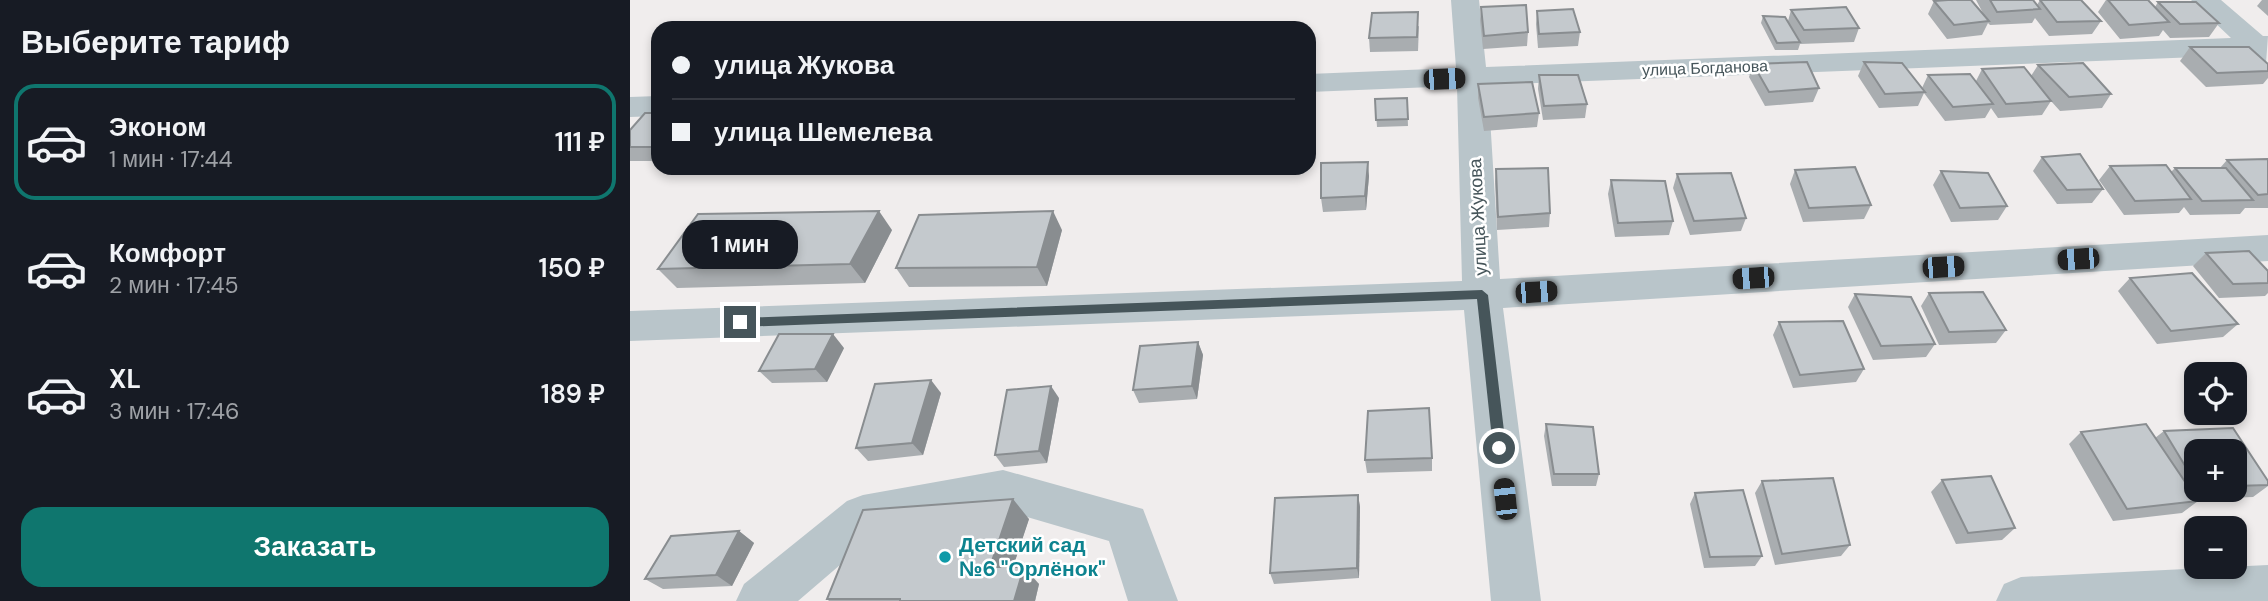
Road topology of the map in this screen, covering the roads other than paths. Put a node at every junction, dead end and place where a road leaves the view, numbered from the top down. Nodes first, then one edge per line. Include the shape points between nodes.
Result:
1 (1465, 0) edge
2 (2204, 0) edge
3 (2264, 49) edge
4 (1472, 78) junction
5 (1316, 83) edge
6 (651, 106) edge
7 (630, 107) edge
8 (2268, 248) edge
9 (1482, 295) junction
10 (630, 326) edge
11 (2268, 589) edge
12 (761, 601) edge
13 (1153, 601) edge
14 (1516, 601) edge
15 (2021, 601) edge

1 - 4 street, улица Жукова
2 - 3 street
3 - 4 street, улица Богданова
4 - 5 street, улица Богданова
4 - 9 street, улица Жукова
6 - 7 street
8 - 9 street
9 - 10 street
9 - 14 street, улица Жукова
11 - 15 street
12 - 13 street via 863,516 1003,490 1126,524

